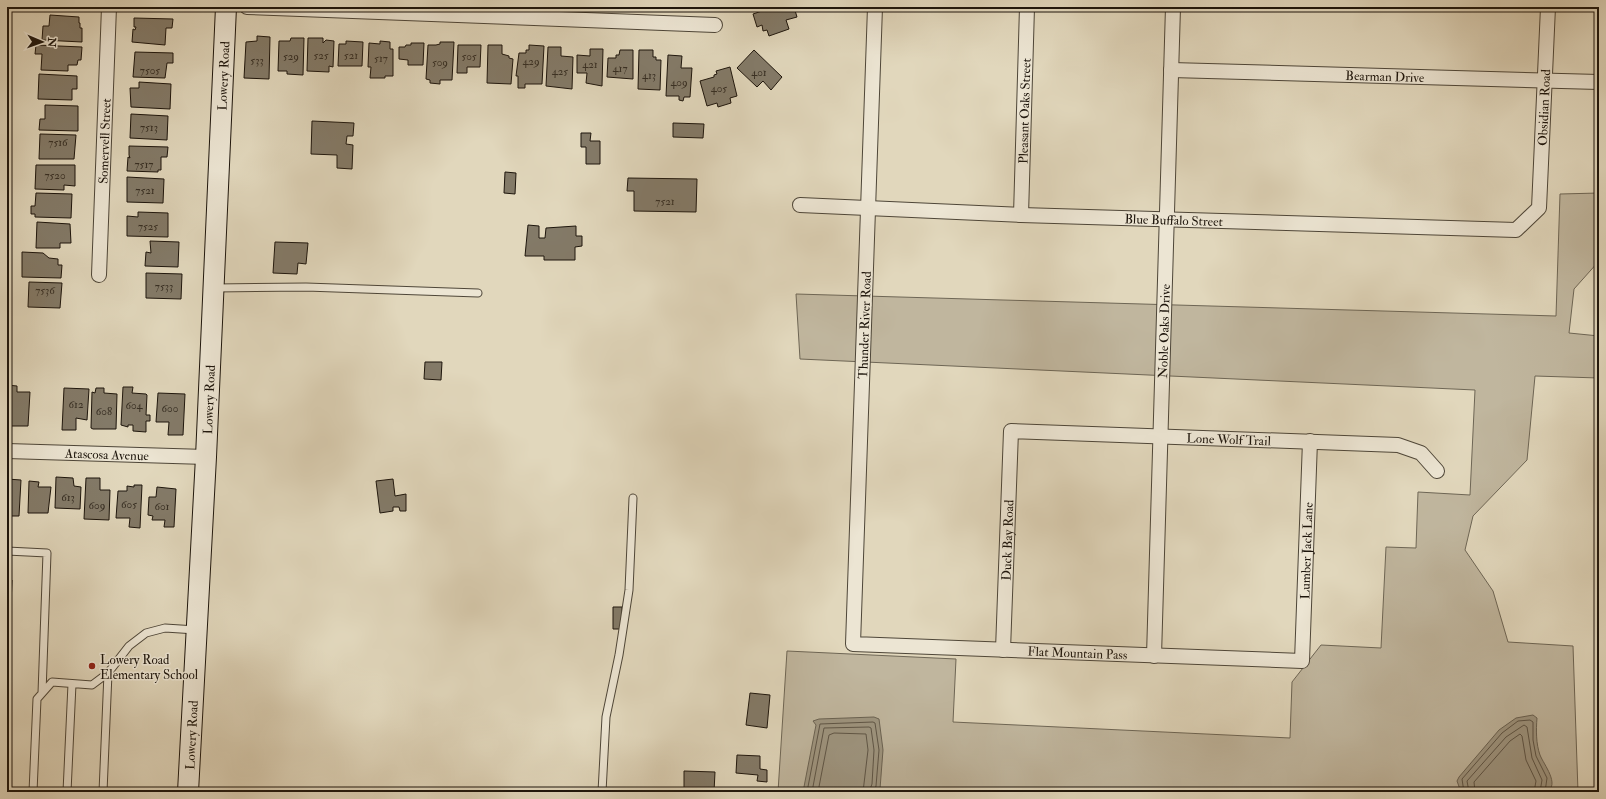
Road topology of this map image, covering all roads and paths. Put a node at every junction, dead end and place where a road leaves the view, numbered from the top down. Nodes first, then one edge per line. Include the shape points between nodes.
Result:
1 (109, 7) edge
2 (226, 7) edge
3 (247, 7) edge
4 (875, 7) edge
5 (1027, 7) edge
6 (1173, 7) edge
7 (1548, 7) edge
8 (714, 25) dead end
9 (1171, 70) junction
10 (1545, 80) junction
11 (1599, 82) edge
12 (800, 205) dead end
13 (1540, 208) joint
14 (868, 209) junction
15 (1021, 215) junction
16 (1167, 218) junction
17 (100, 275) dead end
18 (213, 288) junction
19 (478, 293) dead end
20 (1011, 431) joint
21 (1160, 436) junction
22 (1310, 441) junction
23 (7, 450) edge
24 (206, 457) junction
25 (1437, 471) dead end
26 (633, 498) dead end
27 (7, 551) edge
28 (197, 630) junction
29 (853, 644) joint
30 (1003, 650) junction
31 (1154, 656) junction
32 (1302, 661) joint
33 (108, 673) junction
34 (72, 684) junction
35 (42, 693) junction
36 (33, 792) edge
37 (67, 792) edge
38 (103, 792) edge
39 (188, 792) edge
40 (602, 792) edge

1 - 17 street, Somervell Street
2 - 18 street, Lowery Road
3 - 8 street
4 - 14 street, Thunder River Road
5 - 15 street, Pleasant Oaks Street
6 - 9 street, Noble Oaks Drive
7 - 10 street, Obsidian Road
9 - 10 street, Bearman Drive
9 - 16 street, Noble Oaks Drive
10 - 11 street, Bearman Drive
10 - 13 street, Obsidian Road
12 - 14 street, Blue Buffalo Street
13 - 16 street, Blue Buffalo Street via 1516,230
14 - 15 street, Blue Buffalo Street
14 - 29 street, Thunder River Road
15 - 16 street, Blue Buffalo Street
16 - 21 street, Noble Oaks Drive
18 - 19 lane via 290,287
18 - 24 street, Lowery Road
20 - 21 street, Lone Wolf Trail
20 - 30 street, Duck Bay Road
21 - 22 street, Lone Wolf Trail
21 - 31 street, Noble Oaks Drive
22 - 25 street, Lone Wolf Trail via 1398,445 1421,453
22 - 32 street, Lumber Jack Lane
23 - 24 street, Atascosa Avenue
24 - 28 street, Lowery Road
26 - 40 lane via 628,590 620,648 606,717
27 - 35 lane via 47,553
28 - 33 lane via 164,628 146,633 129,646
28 - 39 street, Lowery Road
29 - 30 street, Flat Mountain Pass
30 - 31 street, Flat Mountain Pass
31 - 32 street, Flat Mountain Pass
33 - 34 lane via 92,685
33 - 38 lane
34 - 35 lane via 52,682
34 - 37 lane
35 - 36 lane via 37,699

